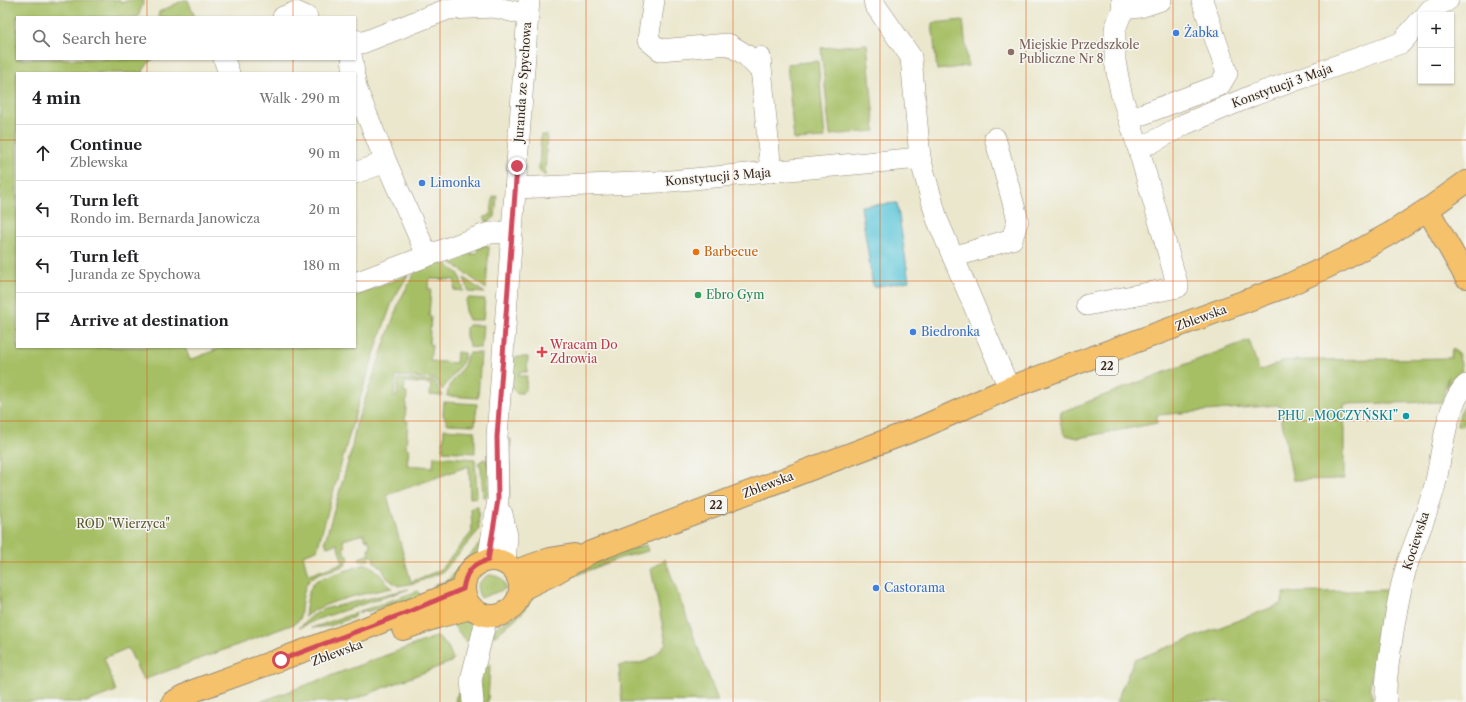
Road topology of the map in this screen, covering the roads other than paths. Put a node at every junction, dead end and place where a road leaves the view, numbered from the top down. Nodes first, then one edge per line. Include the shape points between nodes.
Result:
1 (659, 0) edge
2 (874, 0) edge
3 (1160, 0) edge
4 (1202, 0) edge
5 (1448, 0) edge
6 (1123, 4) edge
7 (528, 8) edge
8 (1428, 12) edge
9 (286, 16) edge
10 (305, 16) edge
11 (1418, 23) edge
12 (356, 49) edge
13 (224, 60) edge
14 (355, 60) edge
15 (229, 72) edge
16 (354, 72) edge
17 (356, 88) edge
18 (1130, 119) junction
19 (995, 138) dead end
20 (1138, 147) junction
21 (920, 158) junction
22 (386, 162) junction
23 (771, 172) junction
24 (356, 173) edge
25 (1466, 182) edge
26 (515, 188) junction
27 (1466, 199) edge
28 (1431, 215) junction
29 (512, 232) junction
30 (427, 255) junction
31 (953, 257) junction
32 (1466, 277) edge
33 (356, 283) edge
34 (1087, 306) dead end
35 (1466, 385) edge
36 (1009, 388) junction
37 (922, 427) junction
38 (507, 571) junction
39 (474, 604) junction
40 (174, 702) edge
41 (205, 702) edge
42 (473, 702) edge
43 (1386, 702) edge

1 - 23 street via 648,40 660,50 728,44 760,62
2 - 21 street via 911,57
3 - 6 street via 1140,7
4 - 18 street via 1227,73 1220,85
5 - 8 street
6 - 18 street via 1115,29 1115,61 1121,93
7 - 12 street via 448,9
7 - 26 street, Juranda ze Spychowa
9 - 10 street via 296,12
11 - 20 street, Konstytucji 3 Maja via 1401,42 1254,95
13 - 15 street
14 - 16 street
17 - 22 street
18 - 20 street
19 - 31 street via 1018,220 1012,239
20 - 34 street via 1178,287
21 - 23 street, Konstytucji 3 Maja
21 - 31 street via 937,219
22 - 24 street
22 - 30 street
23 - 26 street, Konstytucji 3 Maja via 660,182
25 - 28 main road, Zblewska / 22
26 - 29 street, Juranda ze Spychowa
27 - 28 main road, Zblewska / 22
28 - 32 main road
28 - 36 main road, Zblewska / 22 via 1284,287
28 - 37 main road, Zblewska / 22 via 1384,252 1320,286 999,405
29 - 30 street via 491,233
29 - 38 street, Juranda ze Spychowa via 497,437 498,500
30 - 33 street
31 - 36 street
35 - 43 street, Kociewska via 1460,391 1450,413 1435,485 1395,612 1385,685
36 - 37 main road, Zblewska / 22
37 - 38 main road, Zblewska / 22 via 591,552 555,573
38 - 39 main road, 22 via 478,563 470,569 465,578
38 - 39 main road via 518,599 513,607 501,615
39 - 40 main road, Zblewska via 366,628 196,690
39 - 41 main road, Zblewska
39 - 42 street via 484,623 471,680

